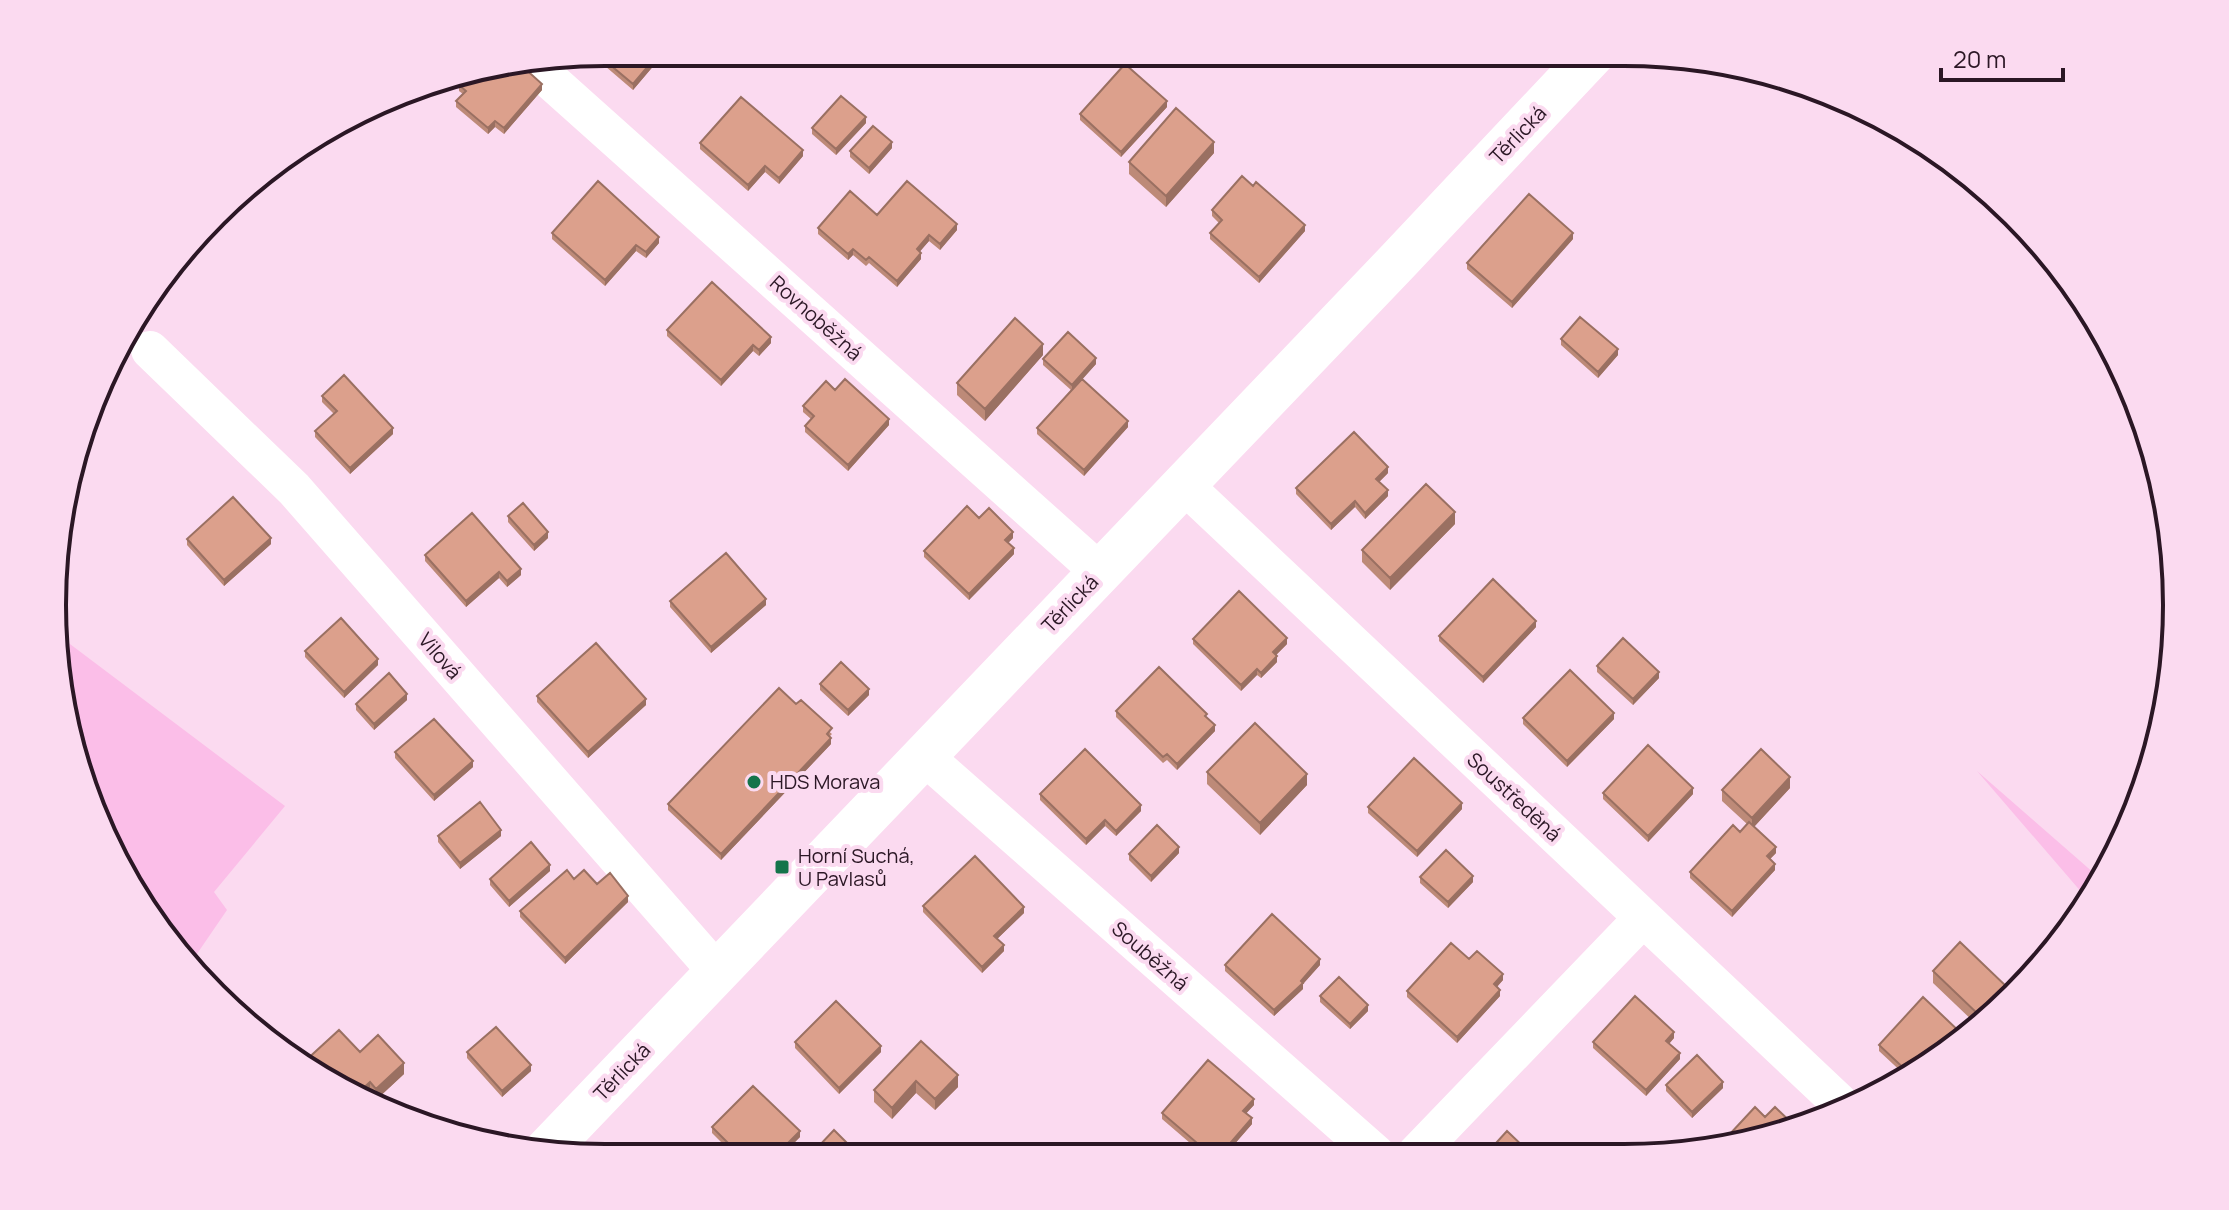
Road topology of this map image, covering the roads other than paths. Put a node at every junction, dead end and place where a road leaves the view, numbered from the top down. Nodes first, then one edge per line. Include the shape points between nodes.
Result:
1 (1582, 66) edge
2 (539, 71) edge
3 (150, 350) dead end
4 (1184, 485) junction
5 (1101, 573) junction
6 (925, 757) junction
7 (1643, 918) junction
8 (718, 973) junction
9 (1836, 1100) edge
10 (555, 1141) edge
11 (1365, 1144) edge
12 (1426, 1144) edge

1 - 4 main road, Těrlická
2 - 5 street, Rovnoběžná
3 - 8 street, Vilová via 294,489
4 - 5 main road, Těrlická
4 - 7 street, Soustředěná
5 - 6 main road, Těrlická
6 - 8 main road, Těrlická
6 - 11 street, Souběžná
7 - 9 street, Soustředěná
7 - 12 street
8 - 10 main road, Těrlická

